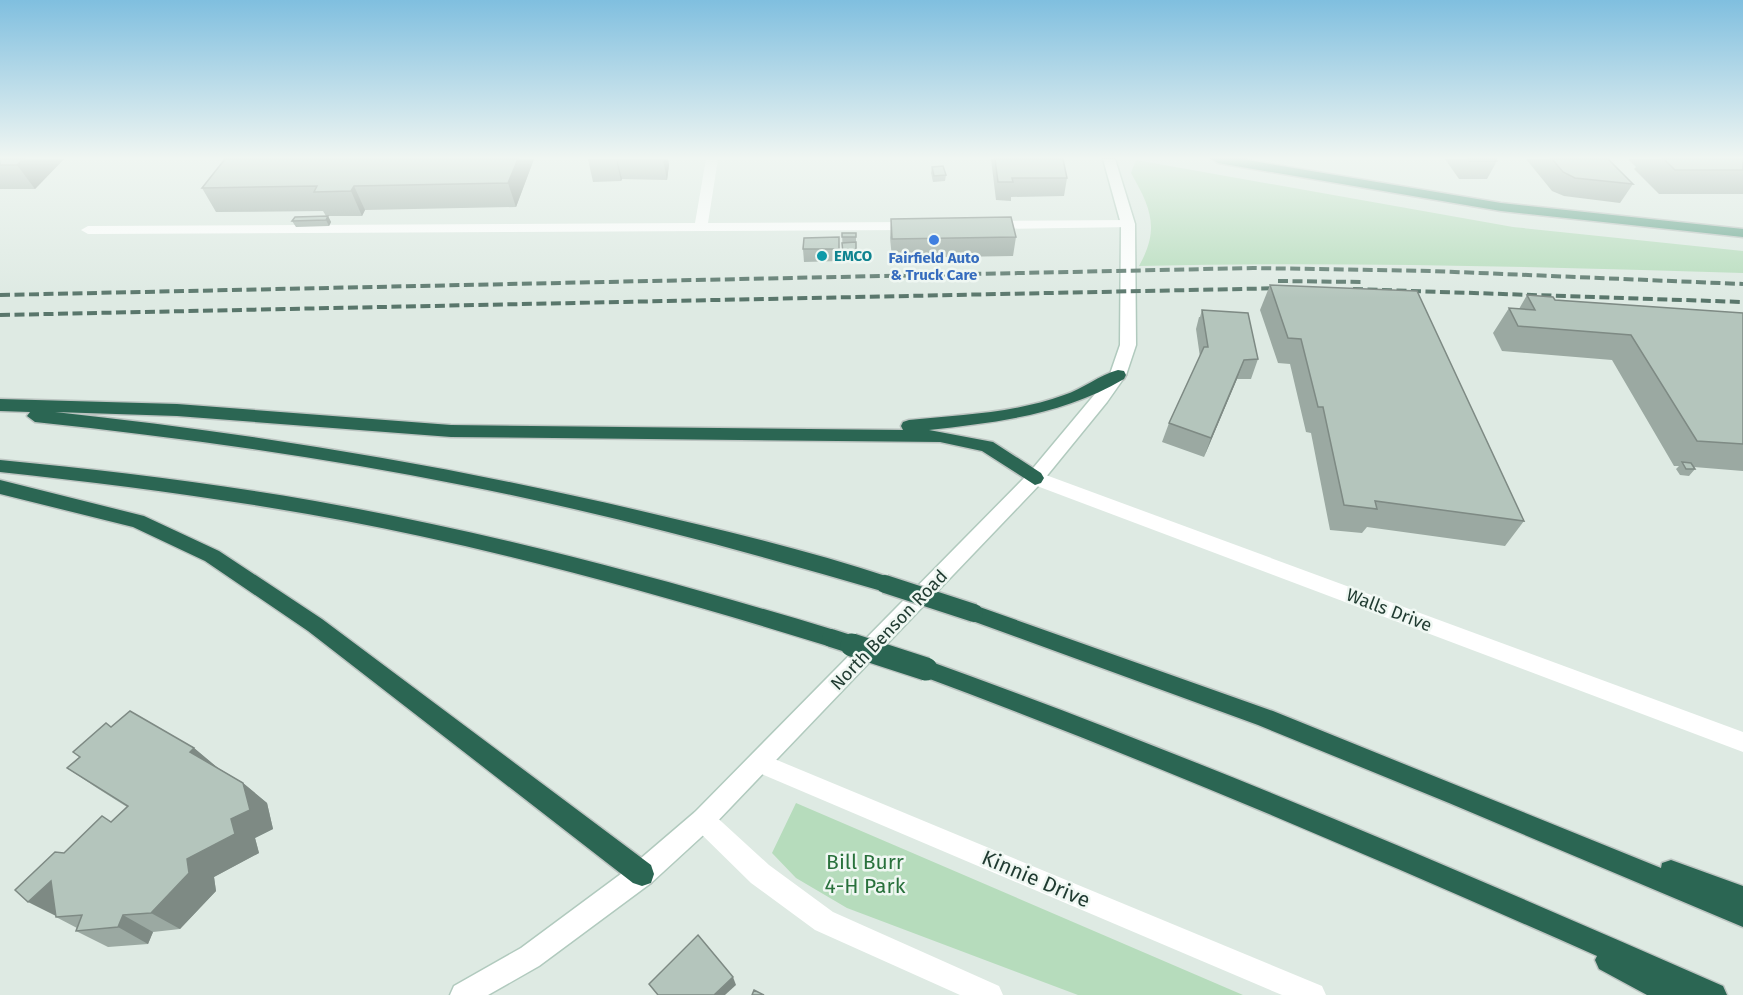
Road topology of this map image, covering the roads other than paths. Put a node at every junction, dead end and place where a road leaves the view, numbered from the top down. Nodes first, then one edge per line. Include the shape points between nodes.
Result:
1 (704, 205) edge
2 (1122, 205) edge
3 (1492, 205) edge
4 (934, 225) edge
5 (970, 225) edge
6 (1128, 225) junction
7 (701, 226) junction
8 (88, 230) dead end
9 (1743, 233) edge
10 (1118, 375) junction
11 (0, 405) edge
12 (0, 413) edge
13 (785, 435) junction
14 (0, 466) edge
15 (1035, 478) junction
16 (0, 487) edge
17 (1743, 742) edge
18 (760, 763) junction
19 (1469, 800) junction
20 (703, 820) junction
21 (642, 874) junction
22 (1471, 888) junction
23 (1743, 898) edge
24 (1743, 915) edge
25 (463, 995) edge
26 (990, 995) edge
27 (1313, 995) edge
28 (1674, 995) edge
29 (1714, 995) edge

1 - 7 street
2 - 6 street, North Benson Road
3 - 9 main road
4 - 7 street
5 - 6 street
6 - 10 street, North Benson Road via 1128,345
7 - 8 street
10 - 13 highway via 1082,395 1022,411 879,429
10 - 15 street, North Benson Road
11 - 13 highway via 177,410 452,431
12 - 19 highway, bridge via 241,440 473,479 719,536 974,613 1241,709
13 - 15 highway via 957,438 987,446
14 - 22 highway, bridge via 212,491 415,528 661,587 926,669 1128,743
15 - 17 street, Walls Drive
15 - 18 street, North Benson Road
16 - 21 highway via 138,521 212,556 315,625
18 - 20 street, North Benson Road
18 - 27 street, Kinnie Drive
19 - 23 highway
19 - 24 highway
20 - 21 street, North Benson Road
20 - 26 street via 760,874 824,921
21 - 25 street, North Benson Road via 530,957
22 - 28 highway
22 - 29 highway

